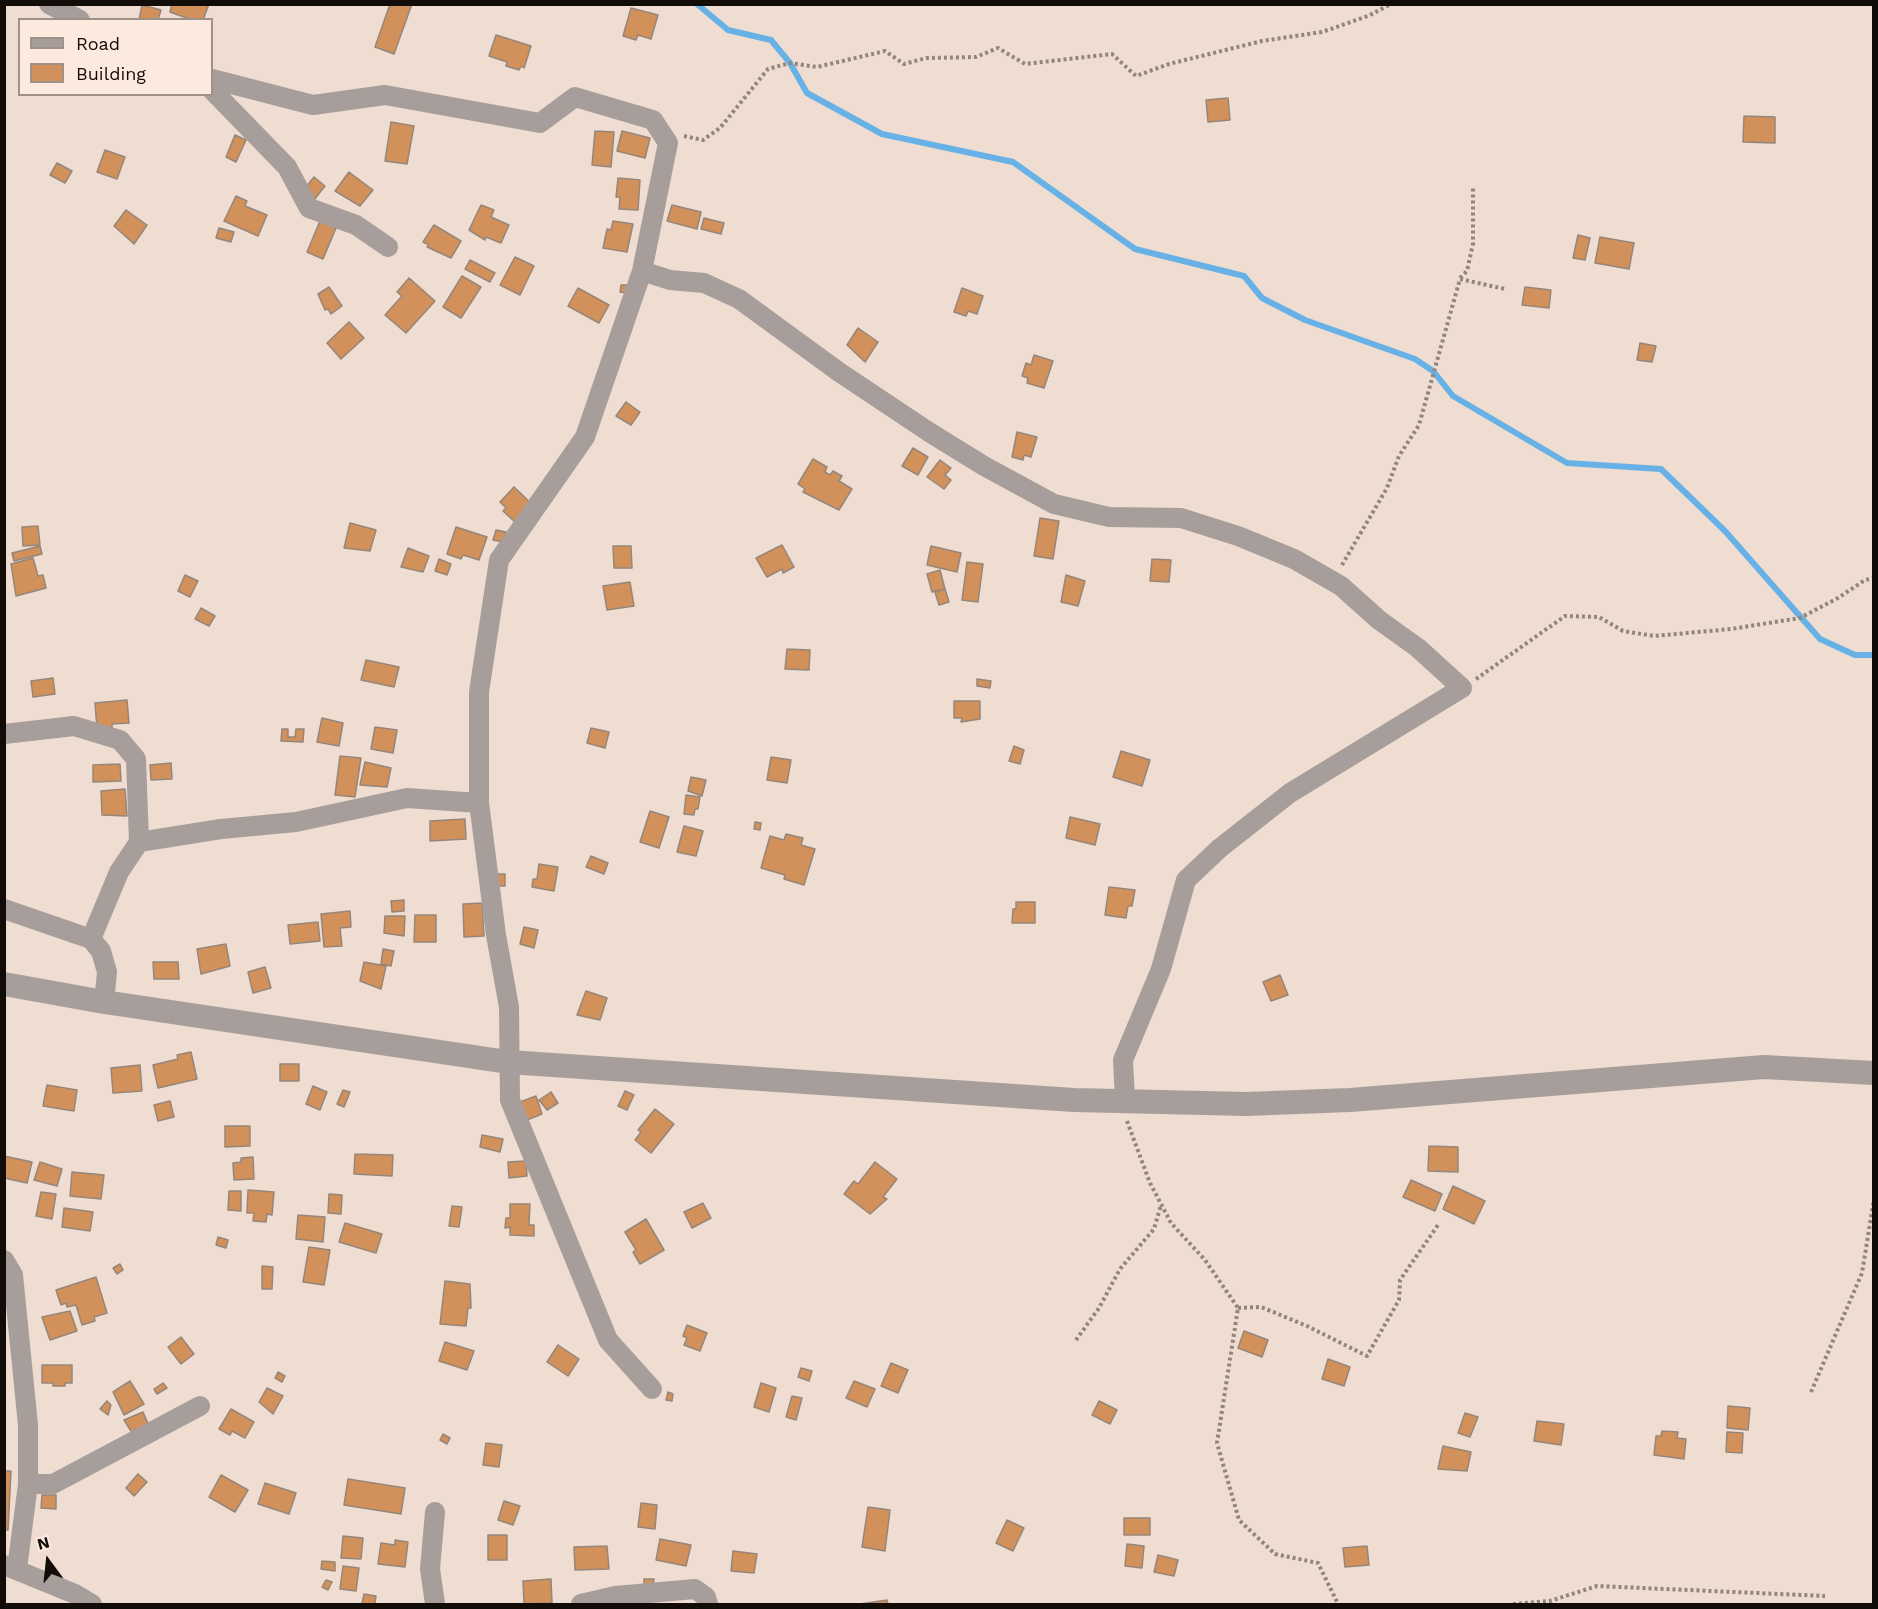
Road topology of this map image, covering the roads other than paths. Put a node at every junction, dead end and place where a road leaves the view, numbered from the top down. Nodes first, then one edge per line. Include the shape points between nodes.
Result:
1 (49, 4) edge
2 (76, 18) edge
3 (213, 79) edge
4 (213, 91) edge
5 (387, 247) dead end
6 (642, 271) junction
7 (4, 734) edge
8 (478, 803) junction
9 (139, 843) junction
10 (4, 909) edge
11 (91, 939) junction
12 (4, 984) edge
13 (104, 1002) junction
14 (508, 1062) junction
15 (1874, 1073) edge
16 (1125, 1100) junction
17 (4, 1260) edge
18 (652, 1389) dead end
19 (200, 1406) dead end
20 (28, 1484) junction
21 (435, 1512) dead end
22 (11, 1567) edge
23 (93, 1605) edge
24 (435, 1605) edge
25 (580, 1605) edge
26 (708, 1605) edge

1 - 2 street
3 - 6 street via 313,105 385,95 540,123 575,97 653,120 668,143
4 - 5 street via 287,167 309,208 356,225
6 - 8 street via 585,437 499,560 479,692
6 - 16 street via 670,280 704,283 739,299 920,426 1054,504 1109,517 1181,518 1294,559 1332,581 1462,688 1290,793 1186,880 1161,969 1123,1060
7 - 9 street via 74,726 120,740 136,759
8 - 9 street via 407,798 296,822 221,829
8 - 14 street via 509,1007
9 - 11 street via 119,872
10 - 11 street
11 - 13 street via 101,951 107,972
12 - 13 street
13 - 14 street
14 - 16 street via 1074,1100
14 - 18 street via 510,1100 608,1340
15 - 16 street via 1764,1067 1391,1098 1246,1104
17 - 20 street via 12,1275 28,1425
19 - 20 street via 53,1484
20 - 22 street
21 - 24 street via 430,1569
22 - 23 street
25 - 26 street via 615,1596 695,1589 706,1597

